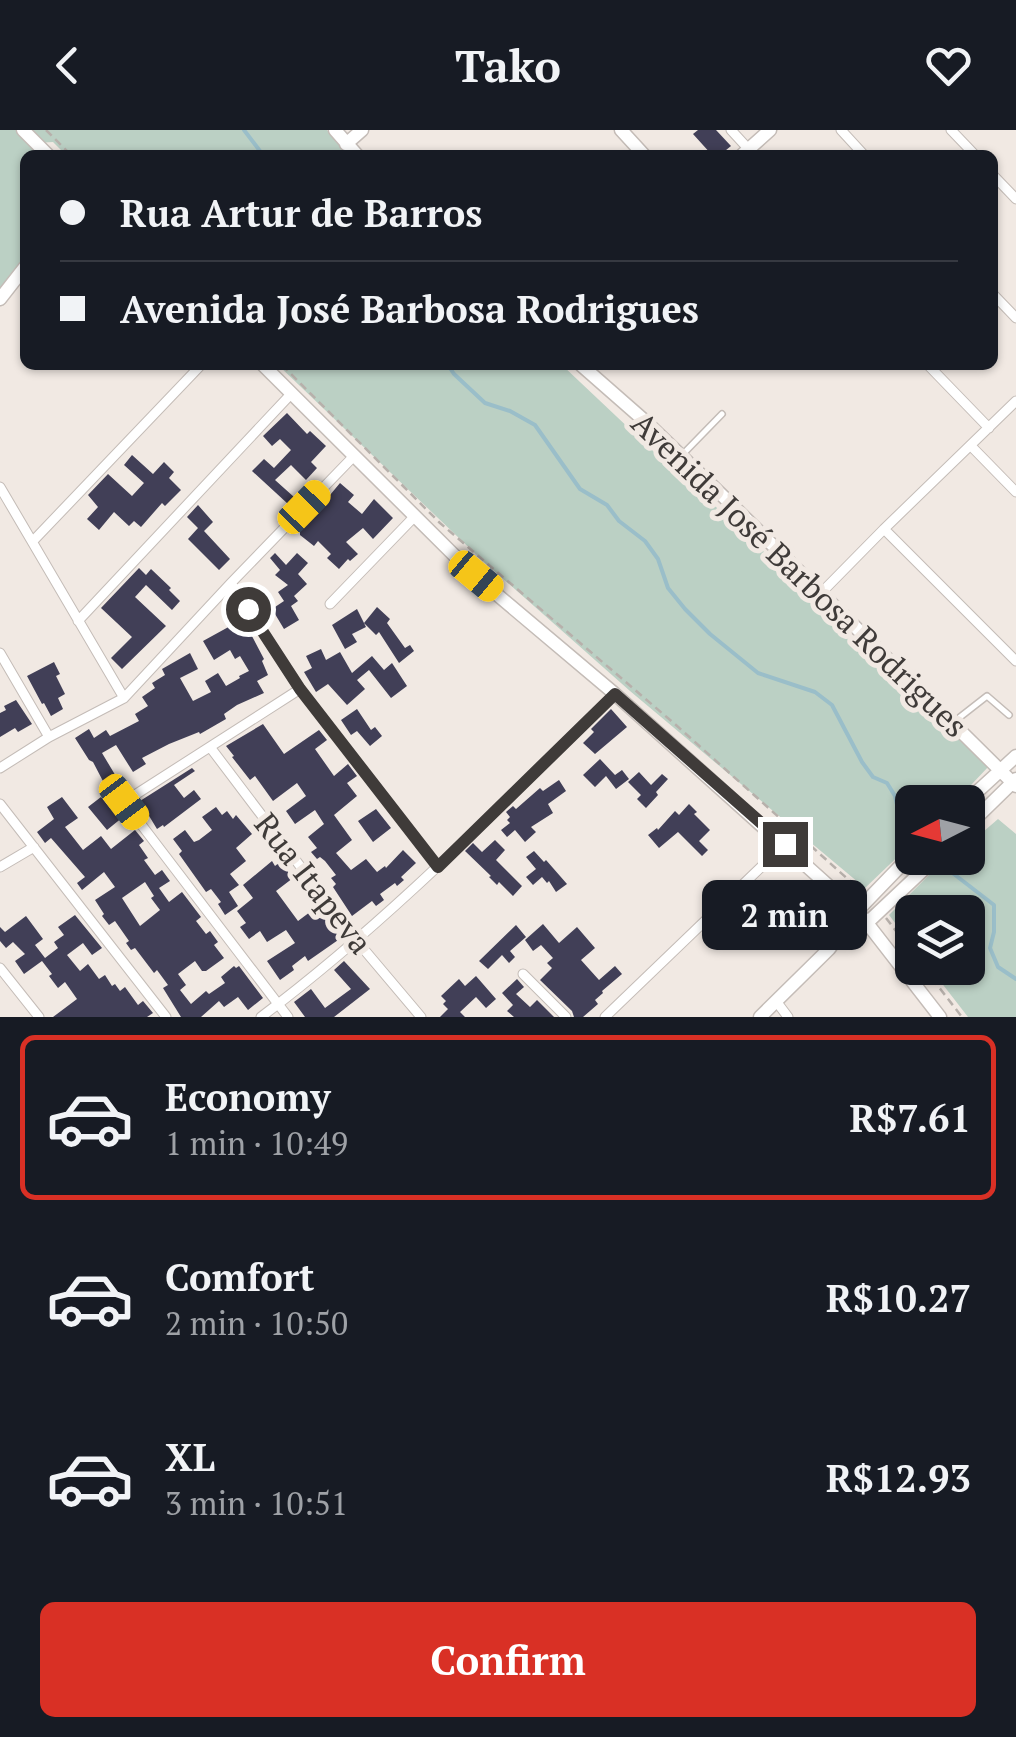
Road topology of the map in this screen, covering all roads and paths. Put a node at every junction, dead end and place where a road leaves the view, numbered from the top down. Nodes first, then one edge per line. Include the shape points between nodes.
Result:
1 (23, 130) edge
2 (46, 130) edge
3 (335, 130) edge
4 (362, 130) edge
5 (621, 130) edge
6 (770, 130) edge
7 (841, 130) edge
8 (951, 130) edge
9 (346, 144) junction
10 (43, 150) edge
11 (67, 150) edge
12 (352, 150) edge
13 (639, 150) edge
14 (751, 150) edge
15 (859, 150) edge
16 (970, 150) edge
17 (998, 180) edge
18 (1016, 199) edge
19 (20, 273) edge
20 (0, 299) edge
21 (998, 299) edge
22 (1016, 318) edge
23 (195, 370) edge
24 (268, 370) edge
25 (287, 370) edge
26 (585, 370) edge
27 (933, 370) edge
28 (291, 394) junction
29 (1016, 401) edge
30 (722, 414) dead end
31 (989, 428) junction
32 (971, 446) junction
33 (353, 456) junction
34 (680, 456) junction
35 (0, 487) edge
36 (1016, 492) edge
37 (415, 516) junction
38 (884, 529) junction
39 (32, 541) junction
40 (231, 582) junction
41 (821, 593) junction
42 (330, 604) dead end
43 (78, 621) junction
44 (0, 653) edge
45 (1016, 662) edge
46 (300, 689) junction
47 (615, 694) junction
48 (124, 698) junction
49 (1009, 716) dead end
50 (953, 723) junction
51 (49, 737) junction
52 (210, 747) junction
53 (1016, 756) edge
54 (0, 768) edge
55 (1000, 770) junction
56 (1015, 783) edge
57 (984, 785) edge
58 (0, 804) edge
59 (985, 810) edge
60 (785, 844) junction
61 (34, 847) junction
62 (438, 867) junction
63 (0, 868) edge
64 (895, 872) edge
65 (918, 875) edge
66 (869, 900) junction
67 (857, 911) junction
68 (880, 911) junction
69 (867, 923) junction
70 (895, 930) edge
71 (356, 940) junction
72 (830, 949) junction
73 (0, 968) edge
74 (523, 974) dead end
75 (937, 985) edge
76 (776, 1001) junction
77 (278, 1004) junction
78 (38, 1017) edge
79 (166, 1017) edge
80 (262, 1017) edge
81 (288, 1017) edge
82 (422, 1017) edge
83 (566, 1017) edge
84 (605, 1017) edge
85 (760, 1017) edge
86 (788, 1017) edge
87 (940, 1017) edge
88 (962, 1017) edge

1 - 10 main road
2 - 11 path
3 - 9 main road
4 - 9 main road
5 - 13 main road
6 - 14 main road
7 - 15 street
8 - 16 street
9 - 12 main road
17 - 18 street
19 - 20 main road
21 - 22 street
23 - 39 street
24 - 28 main road
25 - 66 path via 440,523
26 - 34 main road, Avenida José Barbosa Rodrigues
27 - 31 street
28 - 33 main road
28 - 43 street
29 - 31 street
30 - 34 lane
31 - 32 street
32 - 36 street
32 - 38 street
33 - 37 main road
33 - 40 street
34 - 41 main road, Avenida José Barbosa Rodrigues
35 - 39 street
37 - 42 street
37 - 47 main road
38 - 41 street
38 - 45 street
39 - 43 street
40 - 46 street
40 - 48 street
41 - 50 main road, Avenida José Barbosa Rodrigues
43 - 48 street
44 - 51 street
46 - 52 street
46 - 62 street
47 - 60 main road
47 - 62 street
48 - 51 street
49 - 50 lane via 987,696
50 - 55 main road, Avenida José Barbosa Rodrigues
51 - 54 street
52 - 71 street, Rua Itapeva
52 - 77 street via 124,802
53 - 55 main road
55 - 56 main road, Avenida José Barbosa Rodrigues
55 - 57 main road
56 - 59 main road
58 - 61 street
60 - 67 main road
60 - 84 street
61 - 63 street
61 - 79 street
62 - 71 street
64 - 66 main road
65 - 68 main road
66 - 67 main road
67 - 69 main road
67 - 72 main road
68 - 69 main road
68 - 70 path
69 - 72 main road
69 - 87 main road
71 - 77 street
71 - 82 street, Rua Itapeva
72 - 76 main road
73 - 78 street
74 - 83 street
75 - 88 path
76 - 85 main road
76 - 86 street
77 - 80 street
77 - 81 street

